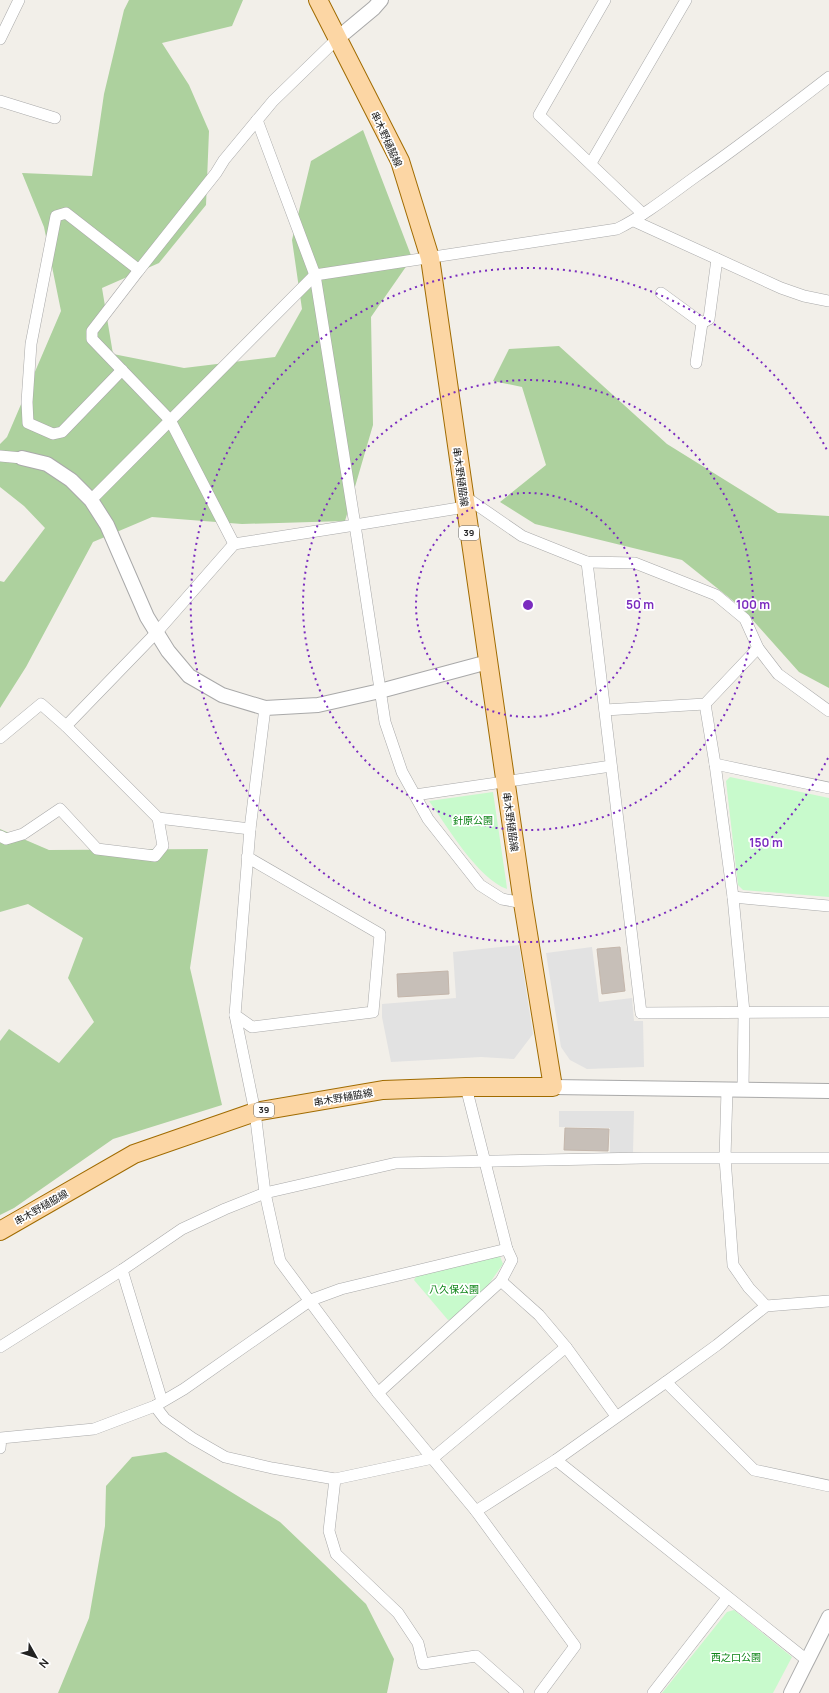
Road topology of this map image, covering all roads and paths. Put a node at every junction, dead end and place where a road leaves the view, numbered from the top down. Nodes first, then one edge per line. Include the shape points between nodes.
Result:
1 (19, 0) edge
2 (318, 0) edge
3 (381, 0) edge
4 (605, 0) edge
5 (686, 0) edge
6 (338, 38) junction
7 (0, 39) edge
8 (829, 77) edge
9 (0, 101) edge
10 (55, 118) dead end
11 (257, 120) junction
12 (591, 163) junction
13 (643, 214) junction
14 (634, 221) junction
15 (430, 258) junction
16 (716, 259) junction
17 (139, 270) junction
18 (315, 275) junction
19 (661, 293) dead end
20 (829, 300) edge
21 (702, 323) junction
22 (696, 363) dead end
23 (122, 370) junction
24 (170, 420) junction
25 (0, 456) edge
26 (22, 458) joint
27 (91, 500) junction
28 (464, 502) junction
29 (354, 525) junction
30 (234, 544) junction
31 (587, 562) junction
32 (156, 634) junction
33 (758, 648) junction
34 (488, 662) junction
35 (380, 691) junction
36 (705, 704) junction
37 (265, 708) junction
38 (604, 710) junction
39 (829, 711) edge
40 (66, 726) junction
41 (0, 738) edge
42 (715, 764) junction
43 (611, 766) junction
44 (505, 782) junction
45 (829, 788) edge
46 (415, 795) junction
47 (158, 818) junction
48 (250, 829) junction
49 (0, 836) edge
50 (247, 857) junction
51 (733, 897) junction
52 (523, 903) junction
53 (829, 906) edge
54 (744, 1012) junction
55 (829, 1012) edge
56 (236, 1016) junction
57 (466, 1087) junction
58 (554, 1087) junction
59 (727, 1090) junction
60 (743, 1090) junction
61 (829, 1091) edge
62 (255, 1112) junction
63 (725, 1158) junction
64 (829, 1158) edge
65 (484, 1163) junction
66 (265, 1193) junction
67 (0, 1230) edge
68 (507, 1249) junction
69 (122, 1270) junction
70 (501, 1281) junction
71 (311, 1300) junction
72 (829, 1301) edge
73 (766, 1306) junction
74 (0, 1347) edge
75 (566, 1347) junction
76 (666, 1382) junction
77 (378, 1393) junction
78 (159, 1403) junction
79 (616, 1416) junction
80 (0, 1441) edge
81 (433, 1458) junction
82 (556, 1460) junction
83 (336, 1478) junction
84 (829, 1486) edge
85 (476, 1511) junction
86 (728, 1598) junction
87 (829, 1617) edge
88 (808, 1661) junction
89 (518, 1693) edge
90 (540, 1693) edge
91 (653, 1693) edge
92 (791, 1693) edge

1 - 7 street
2 - 6 main road, 串木野樋脇線 / 39
3 - 6 street
4 - 12 street via 539,115
5 - 12 street
6 - 11 street
6 - 15 main road, 串木野樋脇線 / 39 via 400,162
8 - 13 street via 732,151
9 - 10 street
11 - 17 street
11 - 18 street
12 - 13 street
13 - 14 street
14 - 15 street via 610,230
14 - 16 street
15 - 18 street
15 - 28 main road, 串木野樋脇線 / 39
16 - 20 street via 781,288 804,296
16 - 21 street via 709,319
17 - 23 street via 92,331 92,339
17 - 23 street via 66,213 56,216 31,344 28,423 53,434 62,432
18 - 24 street
18 - 29 street
19 - 21 street
21 - 22 street
23 - 24 street
24 - 27 street
24 - 30 street
25 - 26 street
26 - 27 street via 47,464 71,480
27 - 32 street via 107,524
28 - 29 street
28 - 31 street via 522,536
28 - 34 main road, 串木野樋脇線 / 39
29 - 30 street
29 - 35 street
30 - 32 street
31 - 33 street via 635,563 716,595 745,619
31 - 38 street
32 - 37 street via 189,676 222,695
32 - 40 street
33 - 36 street
33 - 39 street via 778,674
34 - 35 street
34 - 44 main road, 串木野樋脇線 / 39
35 - 37 street via 318,705
35 - 46 street via 391,744
36 - 38 street
36 - 42 street
37 - 48 street
38 - 43 street
40 - 41 street via 41,704
40 - 47 street
42 - 45 street
42 - 51 street
43 - 44 street
43 - 54 street via 641,1013
44 - 46 street
44 - 52 main road, 串木野樋脇線 / 39
46 - 52 street via 428,818 480,885 502,899
47 - 48 street
47 - 49 street via 163,846 156,856 97,848 60,809 23,834 6,840
48 - 50 street
50 - 56 street
50 - 56 street via 380,934 373,1012 252,1028
51 - 53 street
51 - 54 street
52 - 58 main road, 串木野樋脇線 / 39
54 - 55 street
54 - 60 street
56 - 62 street
57 - 58 main road, 串木野樋脇線 / 39
57 - 62 main road, 串木野樋脇線 / 39 via 383,1090
57 - 65 street
58 - 59 street
59 - 60 street
59 - 63 street
60 - 61 street
62 - 66 street
62 - 67 main road, 串木野樋脇線 / 39 via 134,1154
63 - 64 street
63 - 65 street
63 - 73 street via 733,1265 748,1288
65 - 66 street via 396,1163
65 - 68 street
66 - 69 street via 182,1229
66 - 71 street via 280,1261
68 - 70 street via 512,1260
68 - 71 street via 341,1289
69 - 74 street
69 - 78 street
70 - 75 street via 539,1315
70 - 77 street
71 - 77 street
71 - 78 street
72 - 73 street
73 - 76 street
75 - 79 street
75 - 81 street
76 - 79 street
76 - 84 street via 754,1470
77 - 81 street
78 - 80 street via 94,1429
78 - 83 street via 165,1419 224,1457
79 - 82 street
81 - 83 street
81 - 85 street
82 - 85 street
82 - 86 street
83 - 89 street via 329,1531 336,1554 398,1613 418,1643 423,1664 476,1656
85 - 90 street via 575,1646
86 - 88 street
86 - 91 street
87 - 88 street
88 - 92 street

